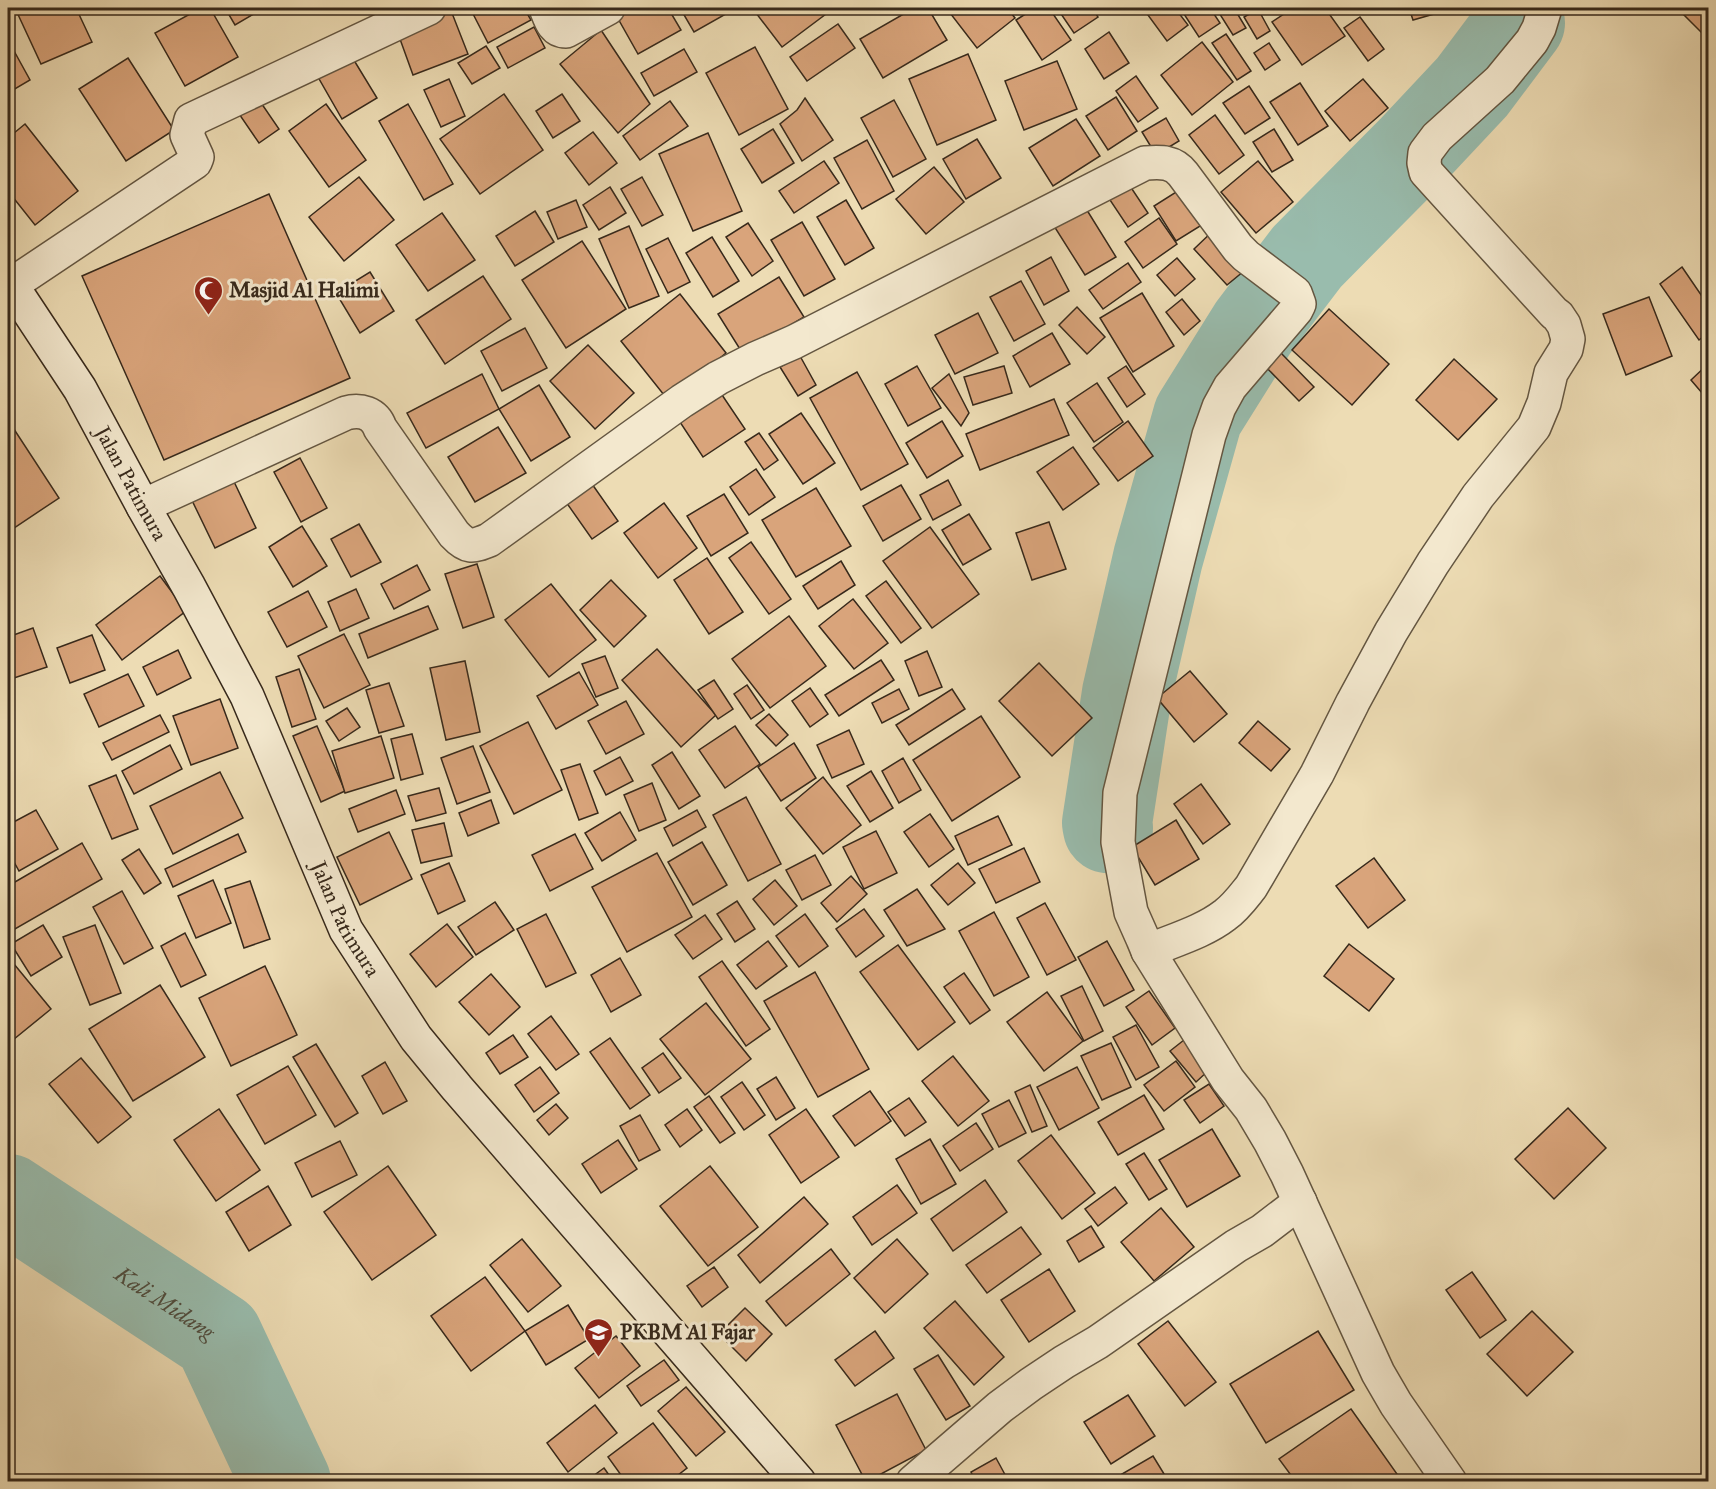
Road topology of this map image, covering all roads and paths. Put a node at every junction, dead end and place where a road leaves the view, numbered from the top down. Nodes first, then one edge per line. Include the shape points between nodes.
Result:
1 (429, 8) edge
2 (546, 8) edge
3 (608, 8) edge
4 (1545, 8) edge
5 (9, 282) edge
6 (143, 506) junction
7 (1148, 951) junction
8 (1297, 1204) junction
9 (799, 1482) edge
10 (913, 1482) edge
11 (1450, 1482) edge

1 - 5 street via 191,120 187,135 197,157 195,162
2 - 3 street via 559,31
4 - 7 street via 1532,41 1500,80 1437,137 1425,153 1424,163 1426,172 1564,325 1568,334 1566,350 1551,373 1540,415 1433,563 1251,887 1226,915 1210,925
5 - 6 street, Jalan Patimura via 80,389
6 - 7 street via 346,413 363,411 379,423 454,534 463,543 476,546 718,378 1145,163 1176,166 1238,248 1295,293 1299,304 1230,387 1219,407 1120,793 1118,842 1131,912
6 - 9 street, Jalan Patimura via 247,696 346,930 381,986 416,1038 457,1088
7 - 8 street via 1228,1080 1256,1117
8 - 10 street via 1031,1384
8 - 11 street via 1378,1373

